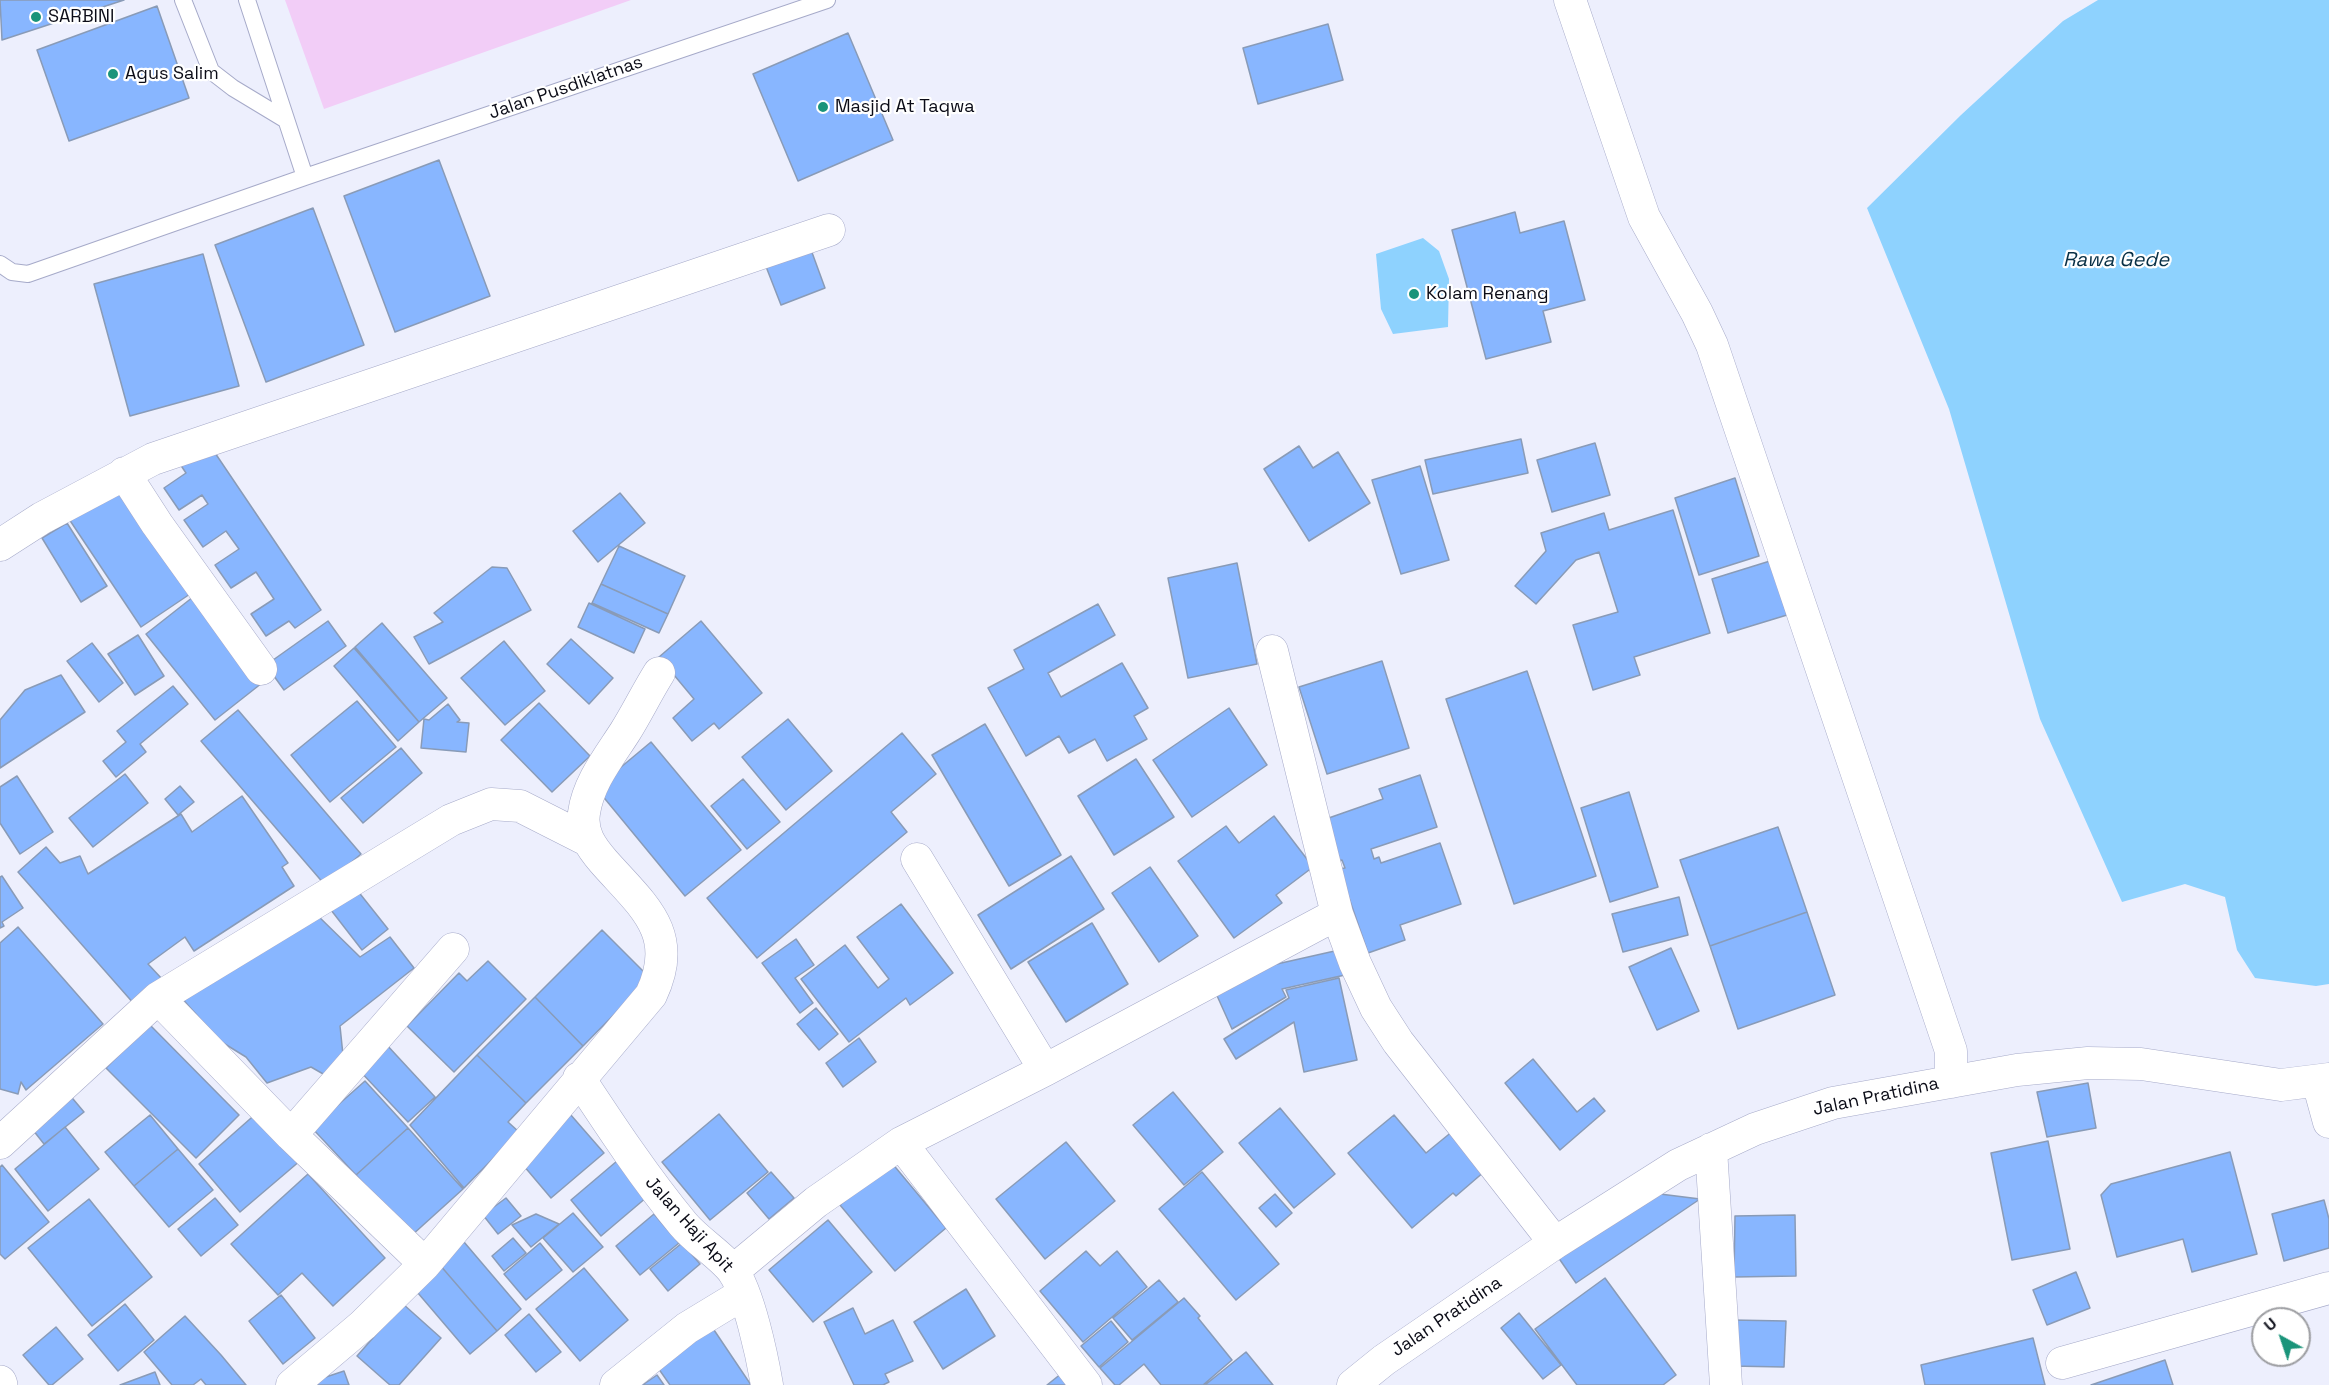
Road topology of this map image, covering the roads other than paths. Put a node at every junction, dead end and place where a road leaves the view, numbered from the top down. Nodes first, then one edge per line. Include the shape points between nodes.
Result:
1 (183, 0) edge
2 (247, 0) edge
3 (827, 0) edge
4 (1570, 0) edge
5 (286, 120) junction
6 (305, 177) junction
7 (829, 230) dead end
8 (0, 264) edge
9 (124, 472) junction
10 (0, 545) edge
11 (1272, 651) dead end
12 (261, 669) dead end
13 (659, 673) dead end
14 (587, 840) junction
15 (917, 859) dead end
16 (1337, 914) junction
17 (453, 949) dead end
18 (158, 998) junction
19 (1044, 1070) junction
20 (579, 1078) junction
21 (2324, 1080) edge
22 (1951, 1082) junction
23 (2329, 1122) edge
24 (291, 1135) junction
25 (0, 1143) edge
26 (901, 1143) junction
27 (1711, 1149) junction
28 (1555, 1243) junction
29 (425, 1264) junction
30 (738, 1283) junction
31 (2329, 1288) edge
32 (2062, 1363) dead end
33 (292, 1385) edge
34 (616, 1385) edge
35 (767, 1385) edge
36 (1086, 1385) edge
37 (1353, 1385) edge
38 (1726, 1385) edge

1 - 5 lane via 211,71
2 - 5 lane
3 - 6 lane, Jalan Pusdiklatnas
4 - 22 street via 1644,217 1712,345 1951,1051
5 - 6 lane
6 - 8 lane, Jalan Pusdiklatnas via 28,274 12,272
7 - 9 street
9 - 10 street
9 - 12 street
11 - 16 street
13 - 14 street via 591,789 584,812
14 - 18 street via 520,806 491,804 451,820
14 - 20 street via 651,916 664,958 651,995
15 - 19 street
16 - 19 street
16 - 28 street via 1376,1008 1398,1042
17 - 24 street
18 - 24 street
18 - 25 street
19 - 26 street
20 - 29 street
20 - 30 street, Jalan Haji Apit via 650,1183
21 - 22 street, Jalan Pratidina via 2282,1085 2142,1064 2088,1063
21 - 23 street
22 - 27 street, Jalan Pratidina via 1833,1103 1755,1129
24 - 29 street
26 - 30 street via 816,1202
26 - 36 street
27 - 28 street, Jalan Pratidina via 1678,1165
27 - 38 street
28 - 37 street, Jalan Pratidina
29 - 33 street via 363,1325
30 - 34 street
30 - 35 street, Jalan Haji Apit
31 - 32 street

